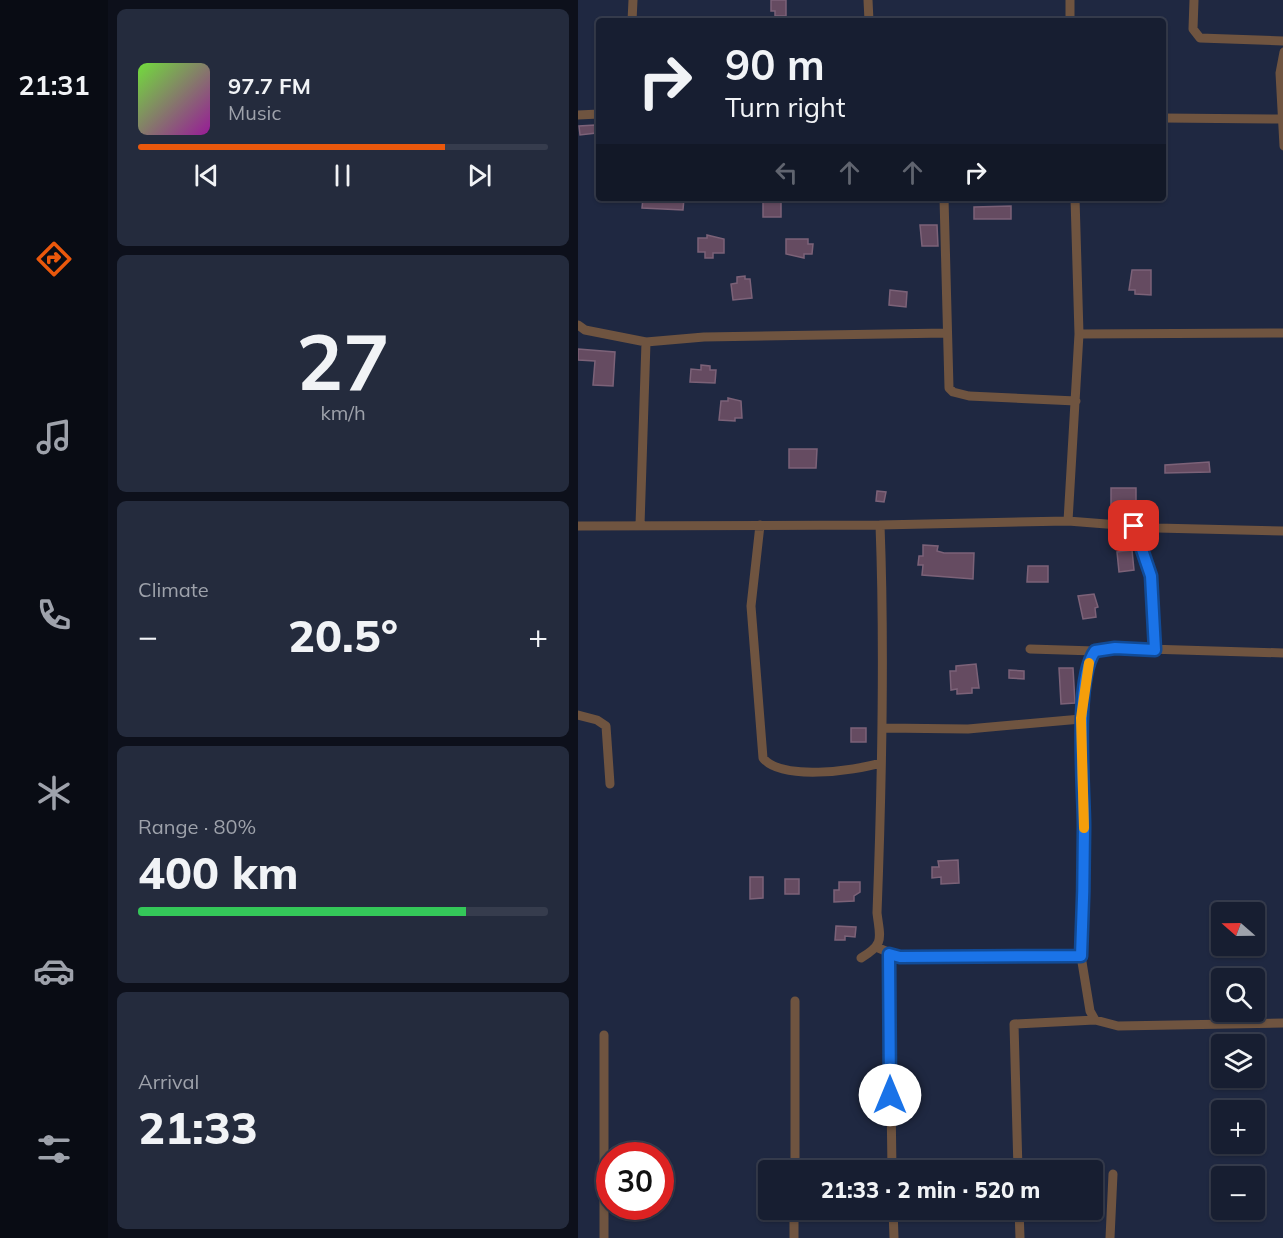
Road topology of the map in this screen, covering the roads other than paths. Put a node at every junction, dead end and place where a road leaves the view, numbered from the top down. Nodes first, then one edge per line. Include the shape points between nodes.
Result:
1 (633, 0) edge
2 (868, 0) edge
3 (1070, 0) edge
4 (1194, 0) edge
5 (632, 18) edge
6 (869, 18) edge
7 (1070, 18) edge
8 (1283, 41) edge
9 (1283, 52) edge
10 (596, 114) edge
11 (578, 115) edge
12 (1166, 118) edge
13 (1282, 119) edge
14 (1283, 146) edge
15 (944, 201) edge
16 (1075, 201) edge
17 (578, 325) edge
18 (947, 333) junction
19 (1283, 333) edge
20 (1079, 334) junction
21 (646, 342) junction
22 (1076, 401) junction
23 (1068, 521) junction
24 (640, 525) junction
25 (760, 525) junction
26 (880, 525) junction
27 (578, 526) edge
28 (1134, 526) junction
29 (1283, 531) edge
30 (1030, 650) dead end
31 (1155, 650) junction
32 (1095, 651) junction
33 (1283, 653) edge
34 (578, 715) edge
35 (1081, 718) junction
36 (884, 728) junction
37 (880, 764) junction
38 (610, 784) dead end
39 (876, 947) junction
40 (889, 954) junction
41 (1081, 956) junction
42 (861, 958) dead end
43 (795, 1001) dead end
44 (1095, 1020) junction
45 (1283, 1023) edge
46 (604, 1035) dead end
47 (795, 1160) edge
48 (892, 1160) edge
49 (1018, 1160) edge
50 (1113, 1174) dead end
51 (794, 1220) edge
52 (893, 1220) edge
53 (1019, 1220) edge
54 (604, 1238) edge
55 (794, 1238) edge
56 (894, 1238) edge
57 (1020, 1238) edge
58 (1110, 1238) edge

1 - 5 street
2 - 6 street
3 - 7 street
4 - 8 street via 1193,29 1200,38
9 - 13 street
10 - 11 street
12 - 13 street
13 - 14 street
15 - 18 street
16 - 20 street
17 - 21 street via 585,330
18 - 21 street via 704,337
18 - 22 street via 947,372 953,392
19 - 20 street
20 - 22 street
21 - 24 street
22 - 23 street
23 - 26 street
23 - 28 street
24 - 25 street
24 - 27 street
25 - 26 street
25 - 37 street via 751,606 763,758 775,768 789,771 860,769
26 - 36 street
28 - 29 street
28 - 31 street via 1151,576
30 - 32 street
31 - 32 street
31 - 33 street
32 - 35 street via 1086,672
34 - 38 street via 606,726
35 - 36 street via 968,729
35 - 41 street
36 - 37 street
37 - 39 street via 876,913 881,933
39 - 40 street
39 - 42 street
40 - 41 street
40 - 48 street
41 - 44 street
43 - 47 street
44 - 45 street via 1118,1026
44 - 49 street via 1014,1024
46 - 54 street
50 - 58 street
51 - 55 street
52 - 56 street
53 - 57 street

